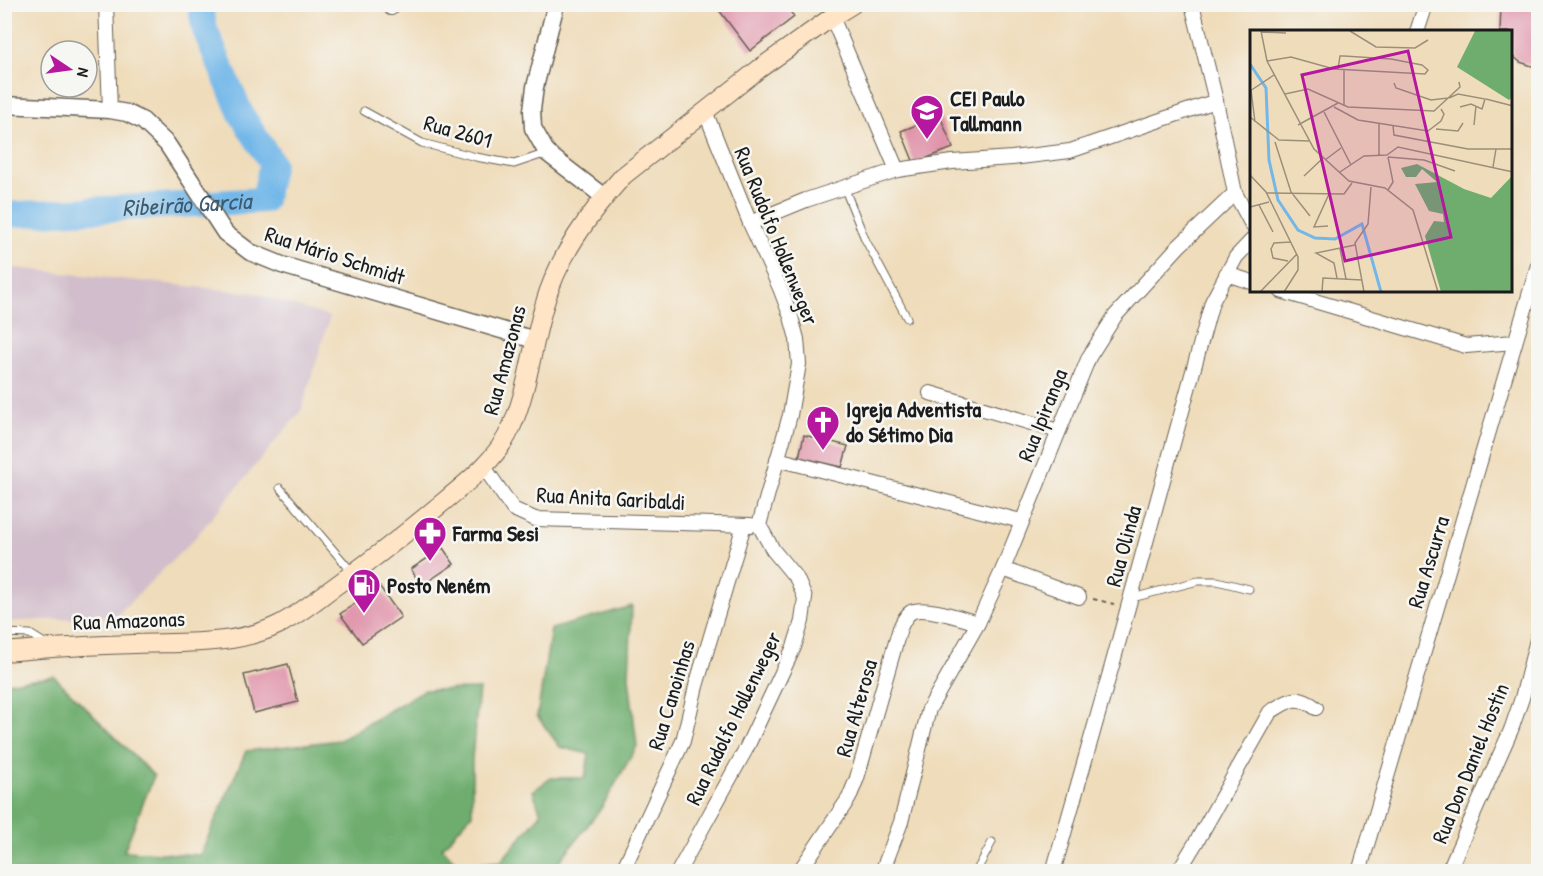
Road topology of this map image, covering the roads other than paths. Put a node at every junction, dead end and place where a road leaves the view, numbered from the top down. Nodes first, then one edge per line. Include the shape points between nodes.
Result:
1 (106, 4) edge
2 (556, 4) edge
3 (1192, 4) edge
4 (1426, 4) edge
5 (849, 5) edge
6 (832, 17) junction
7 (1417, 30) edge
8 (1216, 102) junction
9 (4, 105) edge
10 (110, 110) junction
11 (364, 111) dead end
12 (705, 111) junction
13 (547, 153) junction
14 (897, 170) junction
15 (844, 187) junction
16 (1235, 193) junction
17 (604, 197) junction
18 (1250, 221) edge
19 (750, 223) junction
20 (1250, 242) edge
21 (1539, 265) edge
22 (1226, 274) junction
23 (1250, 281) edge
24 (1284, 292) edge
25 (1534, 298) edge
26 (907, 318) dead end
27 (535, 340) junction
28 (1514, 342) junction
29 (930, 393) dead end
30 (1058, 431) junction
31 (777, 459) junction
32 (484, 467) junction
33 (280, 488) dead end
34 (1021, 521) junction
35 (744, 525) junction
36 (759, 525) junction
37 (1003, 569) junction
38 (353, 573) junction
39 (1249, 589) dead end
40 (1079, 597) road end
41 (1130, 603) junction
42 (978, 623) junction
43 (4, 633) edge
44 (1539, 636) edge
45 (51, 647) junction
46 (4, 652) edge
47 (1316, 708) dead end
48 (992, 842) dead end
49 (622, 872) edge
50 (678, 872) edge
51 (799, 872) edge
52 (882, 872) edge
53 (976, 872) edge
54 (1053, 872) edge
55 (1178, 872) edge
56 (1359, 872) edge
57 (1448, 872) edge

1 - 10 street
2 - 13 street via 532,110 533,128
3 - 8 street
4 - 7 street
5 - 6 main road, Rua Amazonas
6 - 12 main road, Rua Amazonas
6 - 14 street
8 - 14 street via 1070,151
8 - 16 street
9 - 10 street, Rua Mário Schmidt
10 - 27 street, Rua Mário Schmidt via 127,113 156,131 225,233 250,252
11 - 13 lane, Rua 2601 via 422,143 476,157 514,164
12 - 17 main road, Rua Amazonas via 623,176
12 - 19 street, Rua Rudolfo Hollenweger
13 - 17 street
14 - 15 street
15 - 19 street
15 - 26 lane via 865,239
16 - 18 street
16 - 30 street, Rua Ipiranga via 1178,247 1115,316 1089,357
17 - 27 main road, Rua Amazonas via 560,262
19 - 31 street, Rua Rudolfo Hollenweger via 780,288 797,339 799,364
20 - 22 street, Rua Olinda
21 - 25 street, Rua Ascurra
22 - 23 street
22 - 41 street, Rua Olinda via 1212,302
24 - 28 street via 1466,346
25 - 28 street, Rua Ascurra
27 - 32 main road, Rua Amazonas via 512,427
28 - 56 street, Rua Ascurra
29 - 30 street
30 - 34 street, Rua Ipiranga
31 - 34 street
31 - 36 street, Rua Rudolfo Hollenweger
32 - 35 street, Rua Anita Garibaldi via 513,509 535,519
32 - 38 main road, Rua Amazonas
33 - 38 lane
34 - 37 street, Rua Ipiranga
35 - 36 street, Rua Anita Garibaldi
35 - 49 street, Rua Canoinhas via 683,741
36 - 50 street, Rua Rudolfo Hollenweger via 797,579 805,598 802,621 794,647 746,749
37 - 40 street
37 - 42 street, Rua Ipiranga
38 - 45 main road, Rua Amazonas via 306,608 252,634 207,641
39 - 41 lane via 1198,581
41 - 54 street, Rua Olinda
42 - 51 street, Rua Alterosa via 922,610 905,617 849,798
42 - 52 street, Rua Ipiranga via 929,709 901,822
43 - 45 lane via 30,634
44 - 57 street, Rua Don Daniel Hostin via 1515,719
45 - 46 main road, Rua Amazonas
47 - 55 street via 1305,700 1290,700 1270,712
48 - 53 lane

